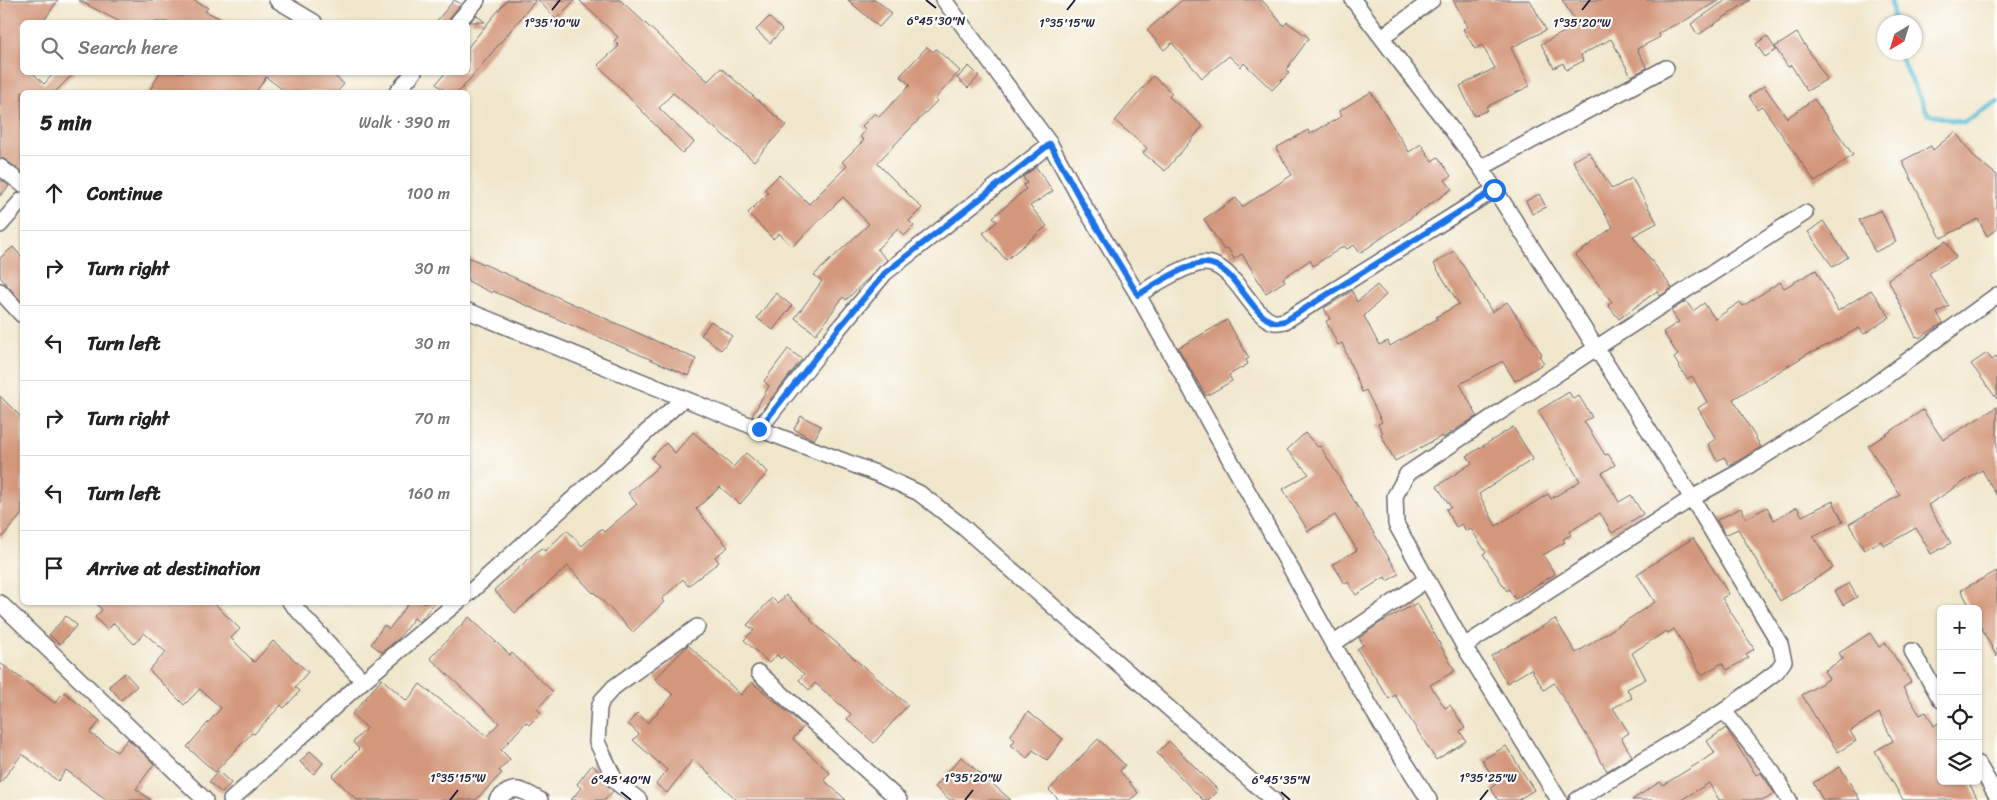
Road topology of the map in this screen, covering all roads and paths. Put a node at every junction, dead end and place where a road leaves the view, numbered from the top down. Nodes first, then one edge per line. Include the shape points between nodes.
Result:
1 (277, 0) edge
2 (477, 0) edge
3 (944, 0) edge
4 (1353, 0) edge
5 (1432, 0) edge
6 (311, 20) edge
7 (460, 20) edge
8 (1382, 37) junction
9 (1666, 68) dead end
10 (405, 75) edge
11 (398, 90) edge
12 (1050, 144) junction
13 (0, 167) edge
14 (1481, 168) junction
15 (20, 182) edge
16 (1494, 190) junction
17 (20, 202) edge
18 (1805, 213) dead end
19 (0, 225) edge
20 (0, 291) edge
21 (1138, 295) junction
22 (1997, 295) edge
23 (20, 313) edge
24 (470, 313) edge
25 (1596, 348) junction
26 (683, 399) junction
27 (759, 429) junction
28 (1692, 498) junction
29 (1426, 580) junction
30 (470, 592) edge
31 (0, 603) edge
32 (293, 605) edge
33 (454, 605) edge
34 (697, 627) dead end
35 (1333, 644) junction
36 (1464, 646) junction
37 (1912, 651) dead end
38 (759, 673) dead end
39 (363, 681) junction
40 (1938, 695) edge
41 (1724, 711) junction
42 (1982, 771) edge
43 (620, 795) edge
44 (1997, 796) edge
45 (1266, 798) edge
46 (205, 800) edge
47 (231, 800) edge
48 (497, 800) edge
49 (540, 800) edge
50 (639, 800) edge
51 (898, 800) edge
52 (1429, 800) edge
53 (1558, 800) edge
54 (1577, 800) edge
55 (1789, 800) edge

1 - 6 street
2 - 7 street
3 - 12 street
4 - 8 street
5 - 8 street
8 - 14 street
9 - 14 street
10 - 11 street
12 - 21 street
12 - 27 street via 885,273
13 - 15 street
14 - 16 street
16 - 21 street via 1285,321 1274,322 1262,315 1226,273 1215,265 1203,263 1168,276
16 - 25 street
17 - 19 street
18 - 25 street
20 - 23 street
21 - 35 street
22 - 28 street via 1862,394
24 - 26 street
25 - 28 street
25 - 29 street via 1407,474 1395,496 1396,524
26 - 27 street
26 - 30 street
27 - 45 street via 919,493 962,526
28 - 36 street
28 - 41 street via 1780,644 1784,661 1776,672
29 - 35 street
29 - 36 street
31 - 46 street
32 - 39 street
33 - 39 street
34 - 43 street via 614,687 602,700 597,742
35 - 52 street
36 - 53 street
37 - 40 street
38 - 51 street
39 - 47 street
41 - 54 street
41 - 55 street
42 - 44 street
43 - 50 street
48 - 49 street via 513,789

